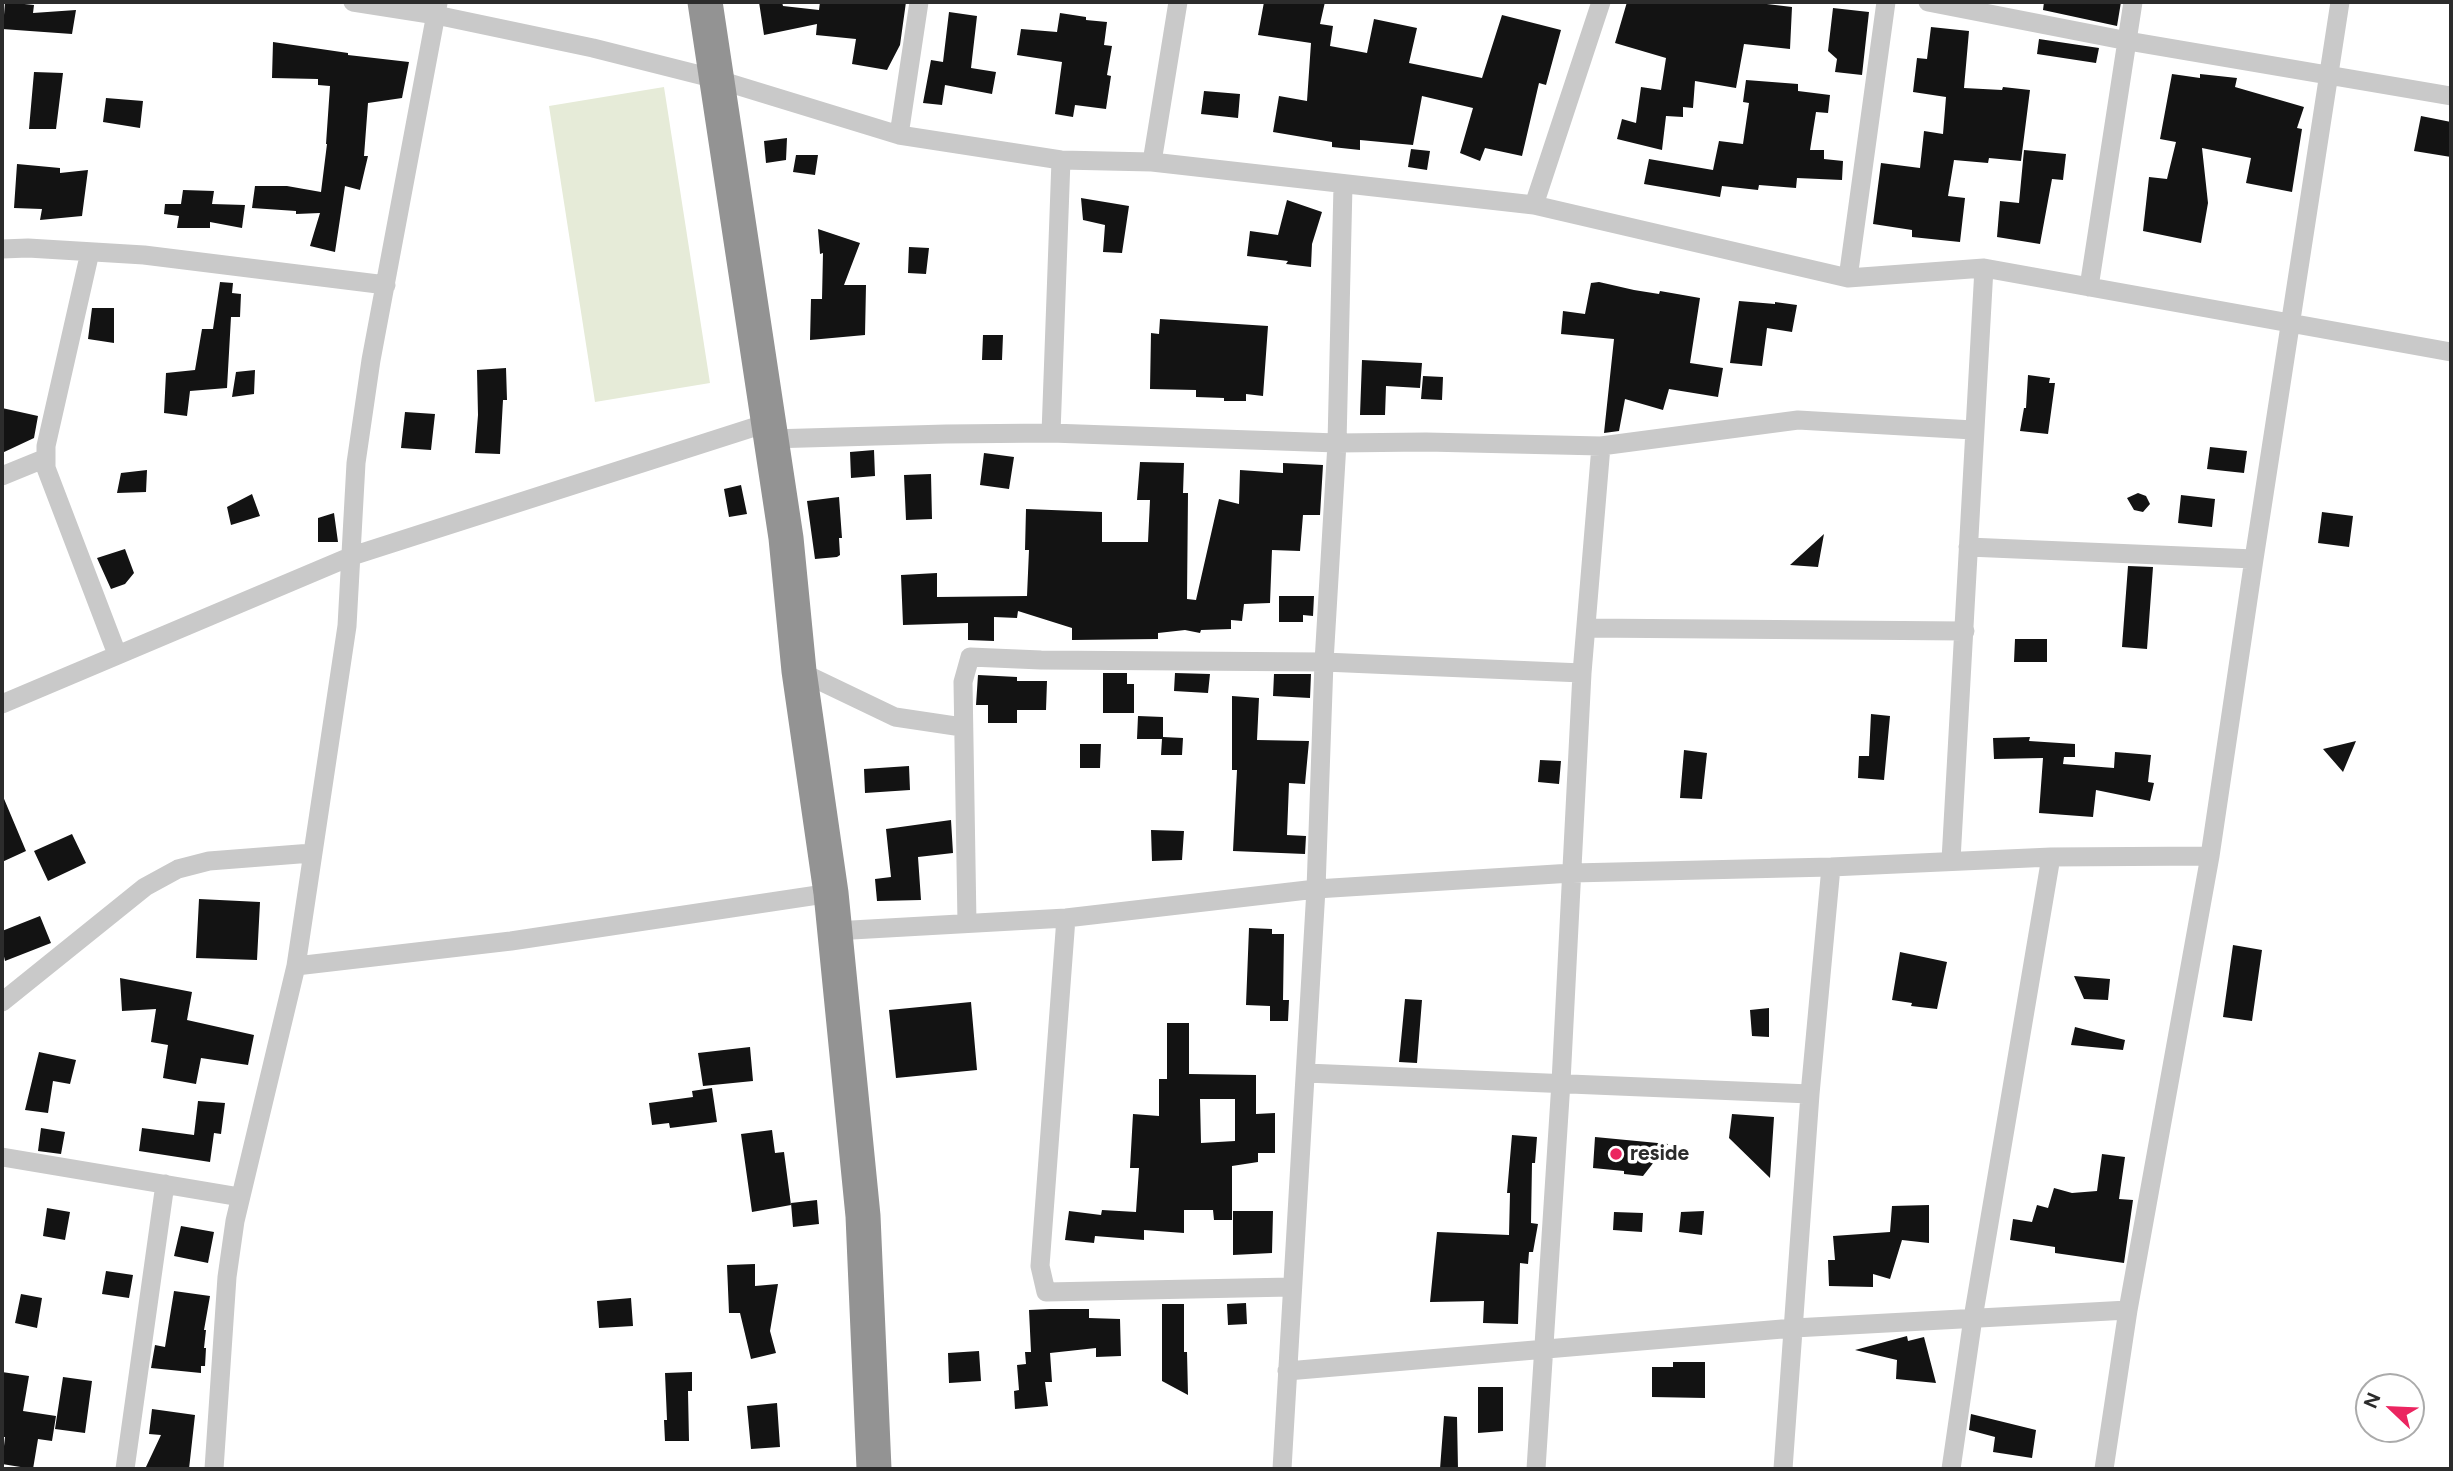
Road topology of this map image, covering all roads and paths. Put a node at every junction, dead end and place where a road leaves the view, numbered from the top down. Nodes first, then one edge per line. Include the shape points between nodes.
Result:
1 (353, 2) edge
2 (705, 2) edge
3 (919, 2) edge
4 (1178, 2) edge
5 (1601, 2) edge
6 (1886, 2) edge
7 (1928, 2) edge
8 (2133, 2) edge
9 (2340, 2) edge
10 (437, 8) edge
11 (2127, 41) junction
12 (2330, 75) junction
13 (716, 79) junction
14 (2451, 96) edge
15 (899, 135) junction
16 (1061, 160) junction
17 (1152, 163) junction
18 (1343, 185) junction
19 (1534, 205) junction
20 (2, 250) edge
21 (90, 252) junction
22 (1984, 268) junction
23 (1848, 278) junction
24 (386, 285) junction
25 (2089, 287) junction
26 (2290, 323) junction
27 (2451, 352) edge
28 (1973, 430) junction
29 (769, 431) junction
30 (1051, 433) junction
31 (1337, 443) junction
32 (1601, 446) junction
33 (46, 457) junction
34 (2, 476) edge
35 (1968, 547) junction
36 (352, 556) junction
37 (2253, 559) junction
38 (1586, 628) junction
39 (1965, 631) junction
40 (117, 654) junction
41 (1324, 662) junction
42 (800, 671) junction
43 (1582, 673) junction
44 (2, 704) edge
45 (962, 727) junction
46 (312, 853) junction
47 (2210, 856) junction
48 (2051, 857) junction
49 (1951, 860) junction
50 (1831, 867) junction
51 (1572, 873) junction
52 (1316, 889) junction
53 (831, 893) junction
54 (1066, 918) junction
55 (967, 923) junction
56 (834, 931) junction
57 (296, 966) junction
58 (2, 1002) edge
59 (1306, 1073) junction
60 (1561, 1082) junction
61 (1810, 1094) junction
62 (2, 1157) edge
63 (165, 1184) junction
64 (240, 1197) junction
65 (1291, 1287) junction
66 (2128, 1310) junction
67 (1973, 1318) junction
68 (1794, 1328) junction
69 (1545, 1350) junction
70 (1287, 1371) junction
71 (125, 1469) edge
72 (214, 1469) edge
73 (874, 1469) edge
74 (1282, 1469) edge
75 (1536, 1469) edge
76 (1783, 1469) edge
77 (1951, 1469) edge
78 (2104, 1469) edge

1 - 10 street
2 - 13 highway
3 - 15 street
4 - 17 street
5 - 19 street
6 - 23 street
7 - 11 street
8 - 11 street
9 - 12 street
10 - 13 street
10 - 24 street
11 - 12 street
11 - 25 street
12 - 14 street
12 - 26 street
13 - 15 street
13 - 29 highway
15 - 16 street
16 - 17 street
16 - 30 street
17 - 18 street
18 - 19 street
18 - 31 street
19 - 23 street
20 - 21 street
21 - 24 street
21 - 33 street
22 - 23 street
22 - 25 street
22 - 28 street
24 - 36 street via 356,463
25 - 26 street
26 - 27 street
26 - 37 street
28 - 32 street via 1798,420
28 - 35 street
29 - 30 street
29 - 36 street
29 - 42 highway
30 - 31 street
31 - 32 street
31 - 41 street
32 - 38 street
33 - 34 street
33 - 40 street via 48,475
35 - 37 street
35 - 39 street
36 - 40 street
36 - 46 street via 339,692
37 - 47 street
38 - 39 street
38 - 43 street
39 - 49 street
40 - 44 street
41 - 43 street
41 - 45 street via 970,657 963,682
41 - 52 street
42 - 45 street via 895,717
42 - 53 highway
43 - 51 street
45 - 55 street
46 - 57 street
46 - 58 street via 209,861 178,869 145,887
47 - 48 street
47 - 66 street
48 - 49 street
48 - 67 street
49 - 50 street
50 - 51 street
50 - 61 street
51 - 52 street
51 - 60 street
52 - 54 street
52 - 59 street
53 - 56 highway
53 - 57 street via 511,941
54 - 55 street
54 - 65 street via 1040,1266 1046,1292
55 - 56 street
56 - 73 highway via 863,1216
57 - 64 street
59 - 60 street
59 - 65 street
60 - 61 street
60 - 69 street
61 - 68 street
62 - 63 street
63 - 64 street
63 - 71 street
64 - 72 street via 227,1277
65 - 70 street
66 - 67 street
66 - 78 street
67 - 68 street
67 - 77 street
68 - 69 street
68 - 76 street
69 - 70 street
69 - 75 street
70 - 74 street

